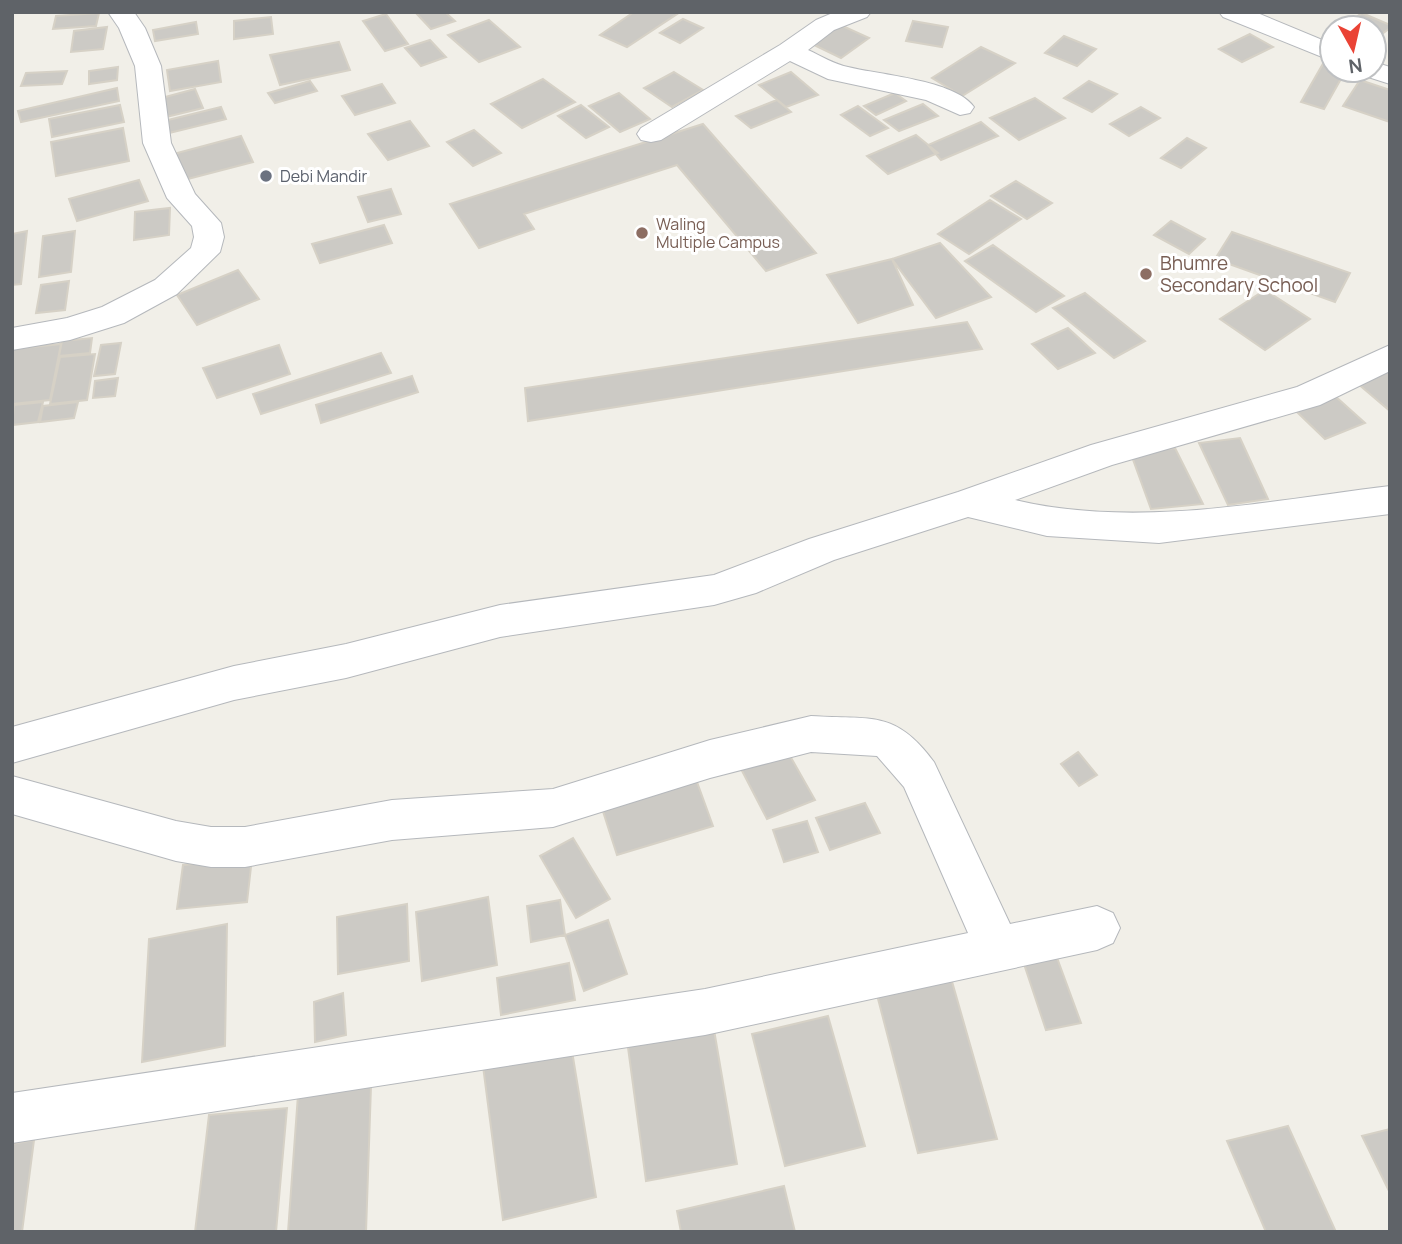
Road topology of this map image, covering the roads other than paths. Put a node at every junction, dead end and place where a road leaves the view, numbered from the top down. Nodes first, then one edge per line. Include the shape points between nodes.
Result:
1 (121, 12) edge
2 (858, 12) edge
3 (1232, 12) edge
4 (1318, 47) edge
5 (789, 51) junction
6 (960, 107) dead end
7 (651, 134) dead end
8 (12, 339) edge
9 (1390, 357) edge
10 (1390, 500) edge
11 (968, 503) junction
12 (12, 745) edge
13 (12, 795) edge
14 (1097, 928) dead end
15 (998, 949) junction
16 (12, 1118) edge

1 - 8 street via 148,66 157,143 182,198 206,223 205,252 166,287 113,315
2 - 5 street via 825,24
3 - 4 street
5 - 6 street via 837,73 935,94
5 - 7 street
9 - 11 street via 1308,396 1102,454
10 - 11 street via 1158,530 1047,522
11 - 12 street via 822,549 714,590 500,621 346,661 234,683
13 - 15 street via 176,841 245,847 392,820 553,808 709,759 811,734 887,739 919,775
14 - 15 street
15 - 16 street via 705,1012

